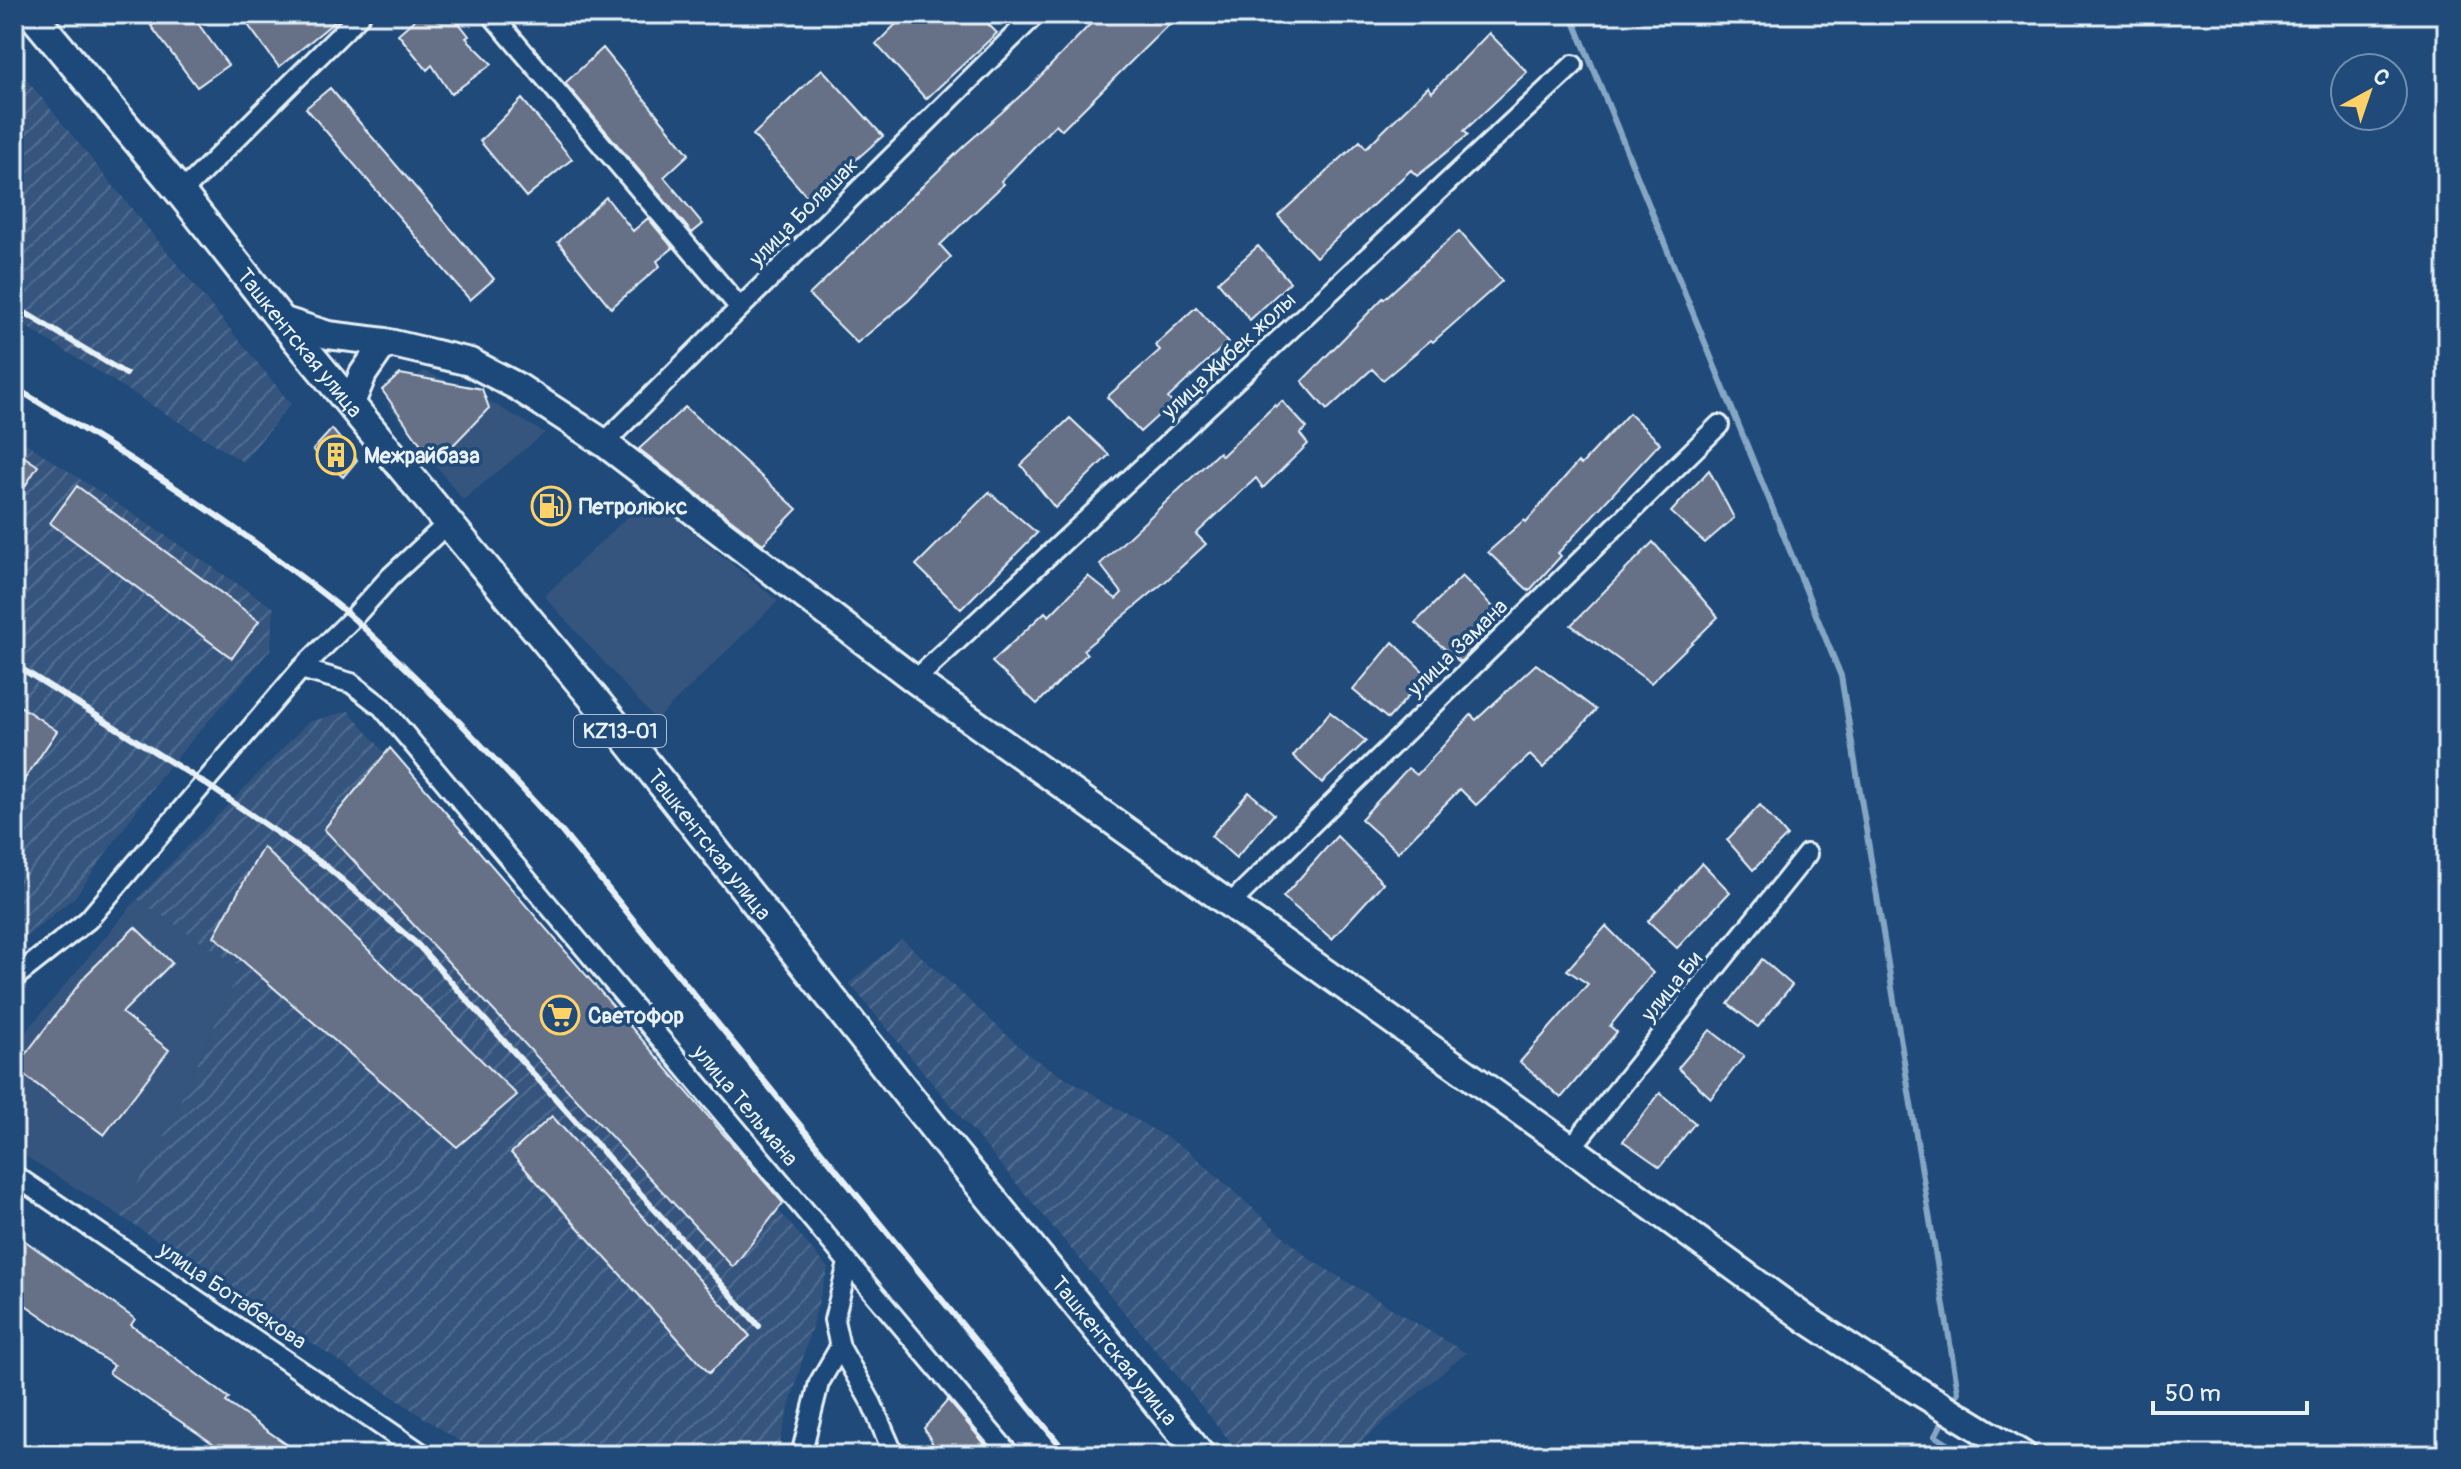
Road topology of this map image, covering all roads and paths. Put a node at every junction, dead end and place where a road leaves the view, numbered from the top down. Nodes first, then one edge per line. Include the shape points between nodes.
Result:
1 (32, 14) edge
2 (361, 14) edge
3 (491, 14) edge
4 (1030, 16) edge
5 (1573, 65) dead end
6 (181, 193) junction
7 (740, 308) junction
8 (281, 320) junction
9 (385, 342) junction
10 (351, 403) junction
11 (1719, 425) dead end
12 (604, 443) junction
13 (448, 523) junction
14 (301, 669) junction
15 (915, 680) junction
16 (1807, 854) dead end
17 (1229, 905) junction
18 (14, 978) edge
19 (1571, 1148) junction
20 (14, 1175) edge
21 (848, 1263) junction
22 (840, 1347) junction
23 (424, 1455) edge
24 (801, 1455) edge
25 (894, 1455) edge
26 (1010, 1455) edge
27 (1200, 1455) edge
28 (2023, 1455) edge

1 - 6 main road, Ташкентская улица / KZ13-01
2 - 6 street
3 - 7 street
4 - 7 street, улица Болашак
5 - 15 street, улица Жибек жолы
6 - 8 main road, Ташкентская улица / KZ13-01
7 - 12 street, улица Болашак
8 - 9 main road via 328,335
8 - 10 main road, Ташкентская улица / KZ13-01
9 - 10 main road
9 - 12 main road via 470,362
10 - 13 main road, Ташкентская улица / KZ13-01
11 - 17 street, улица Замана
12 - 15 main road
13 - 14 street
13 - 27 main road, Ташкентская улица / KZ13-01
14 - 18 street via 88,920
14 - 21 street, улица Тельмана via 351,683 382,707
15 - 17 main road
16 - 19 street, улица Би
17 - 19 main road
19 - 28 main road via 1806,1319
20 - 23 street, улица Ботабекова
21 - 22 street via 834,1320
21 - 26 street, улица Тельмана
22 - 24 street via 819,1383
22 - 25 street

